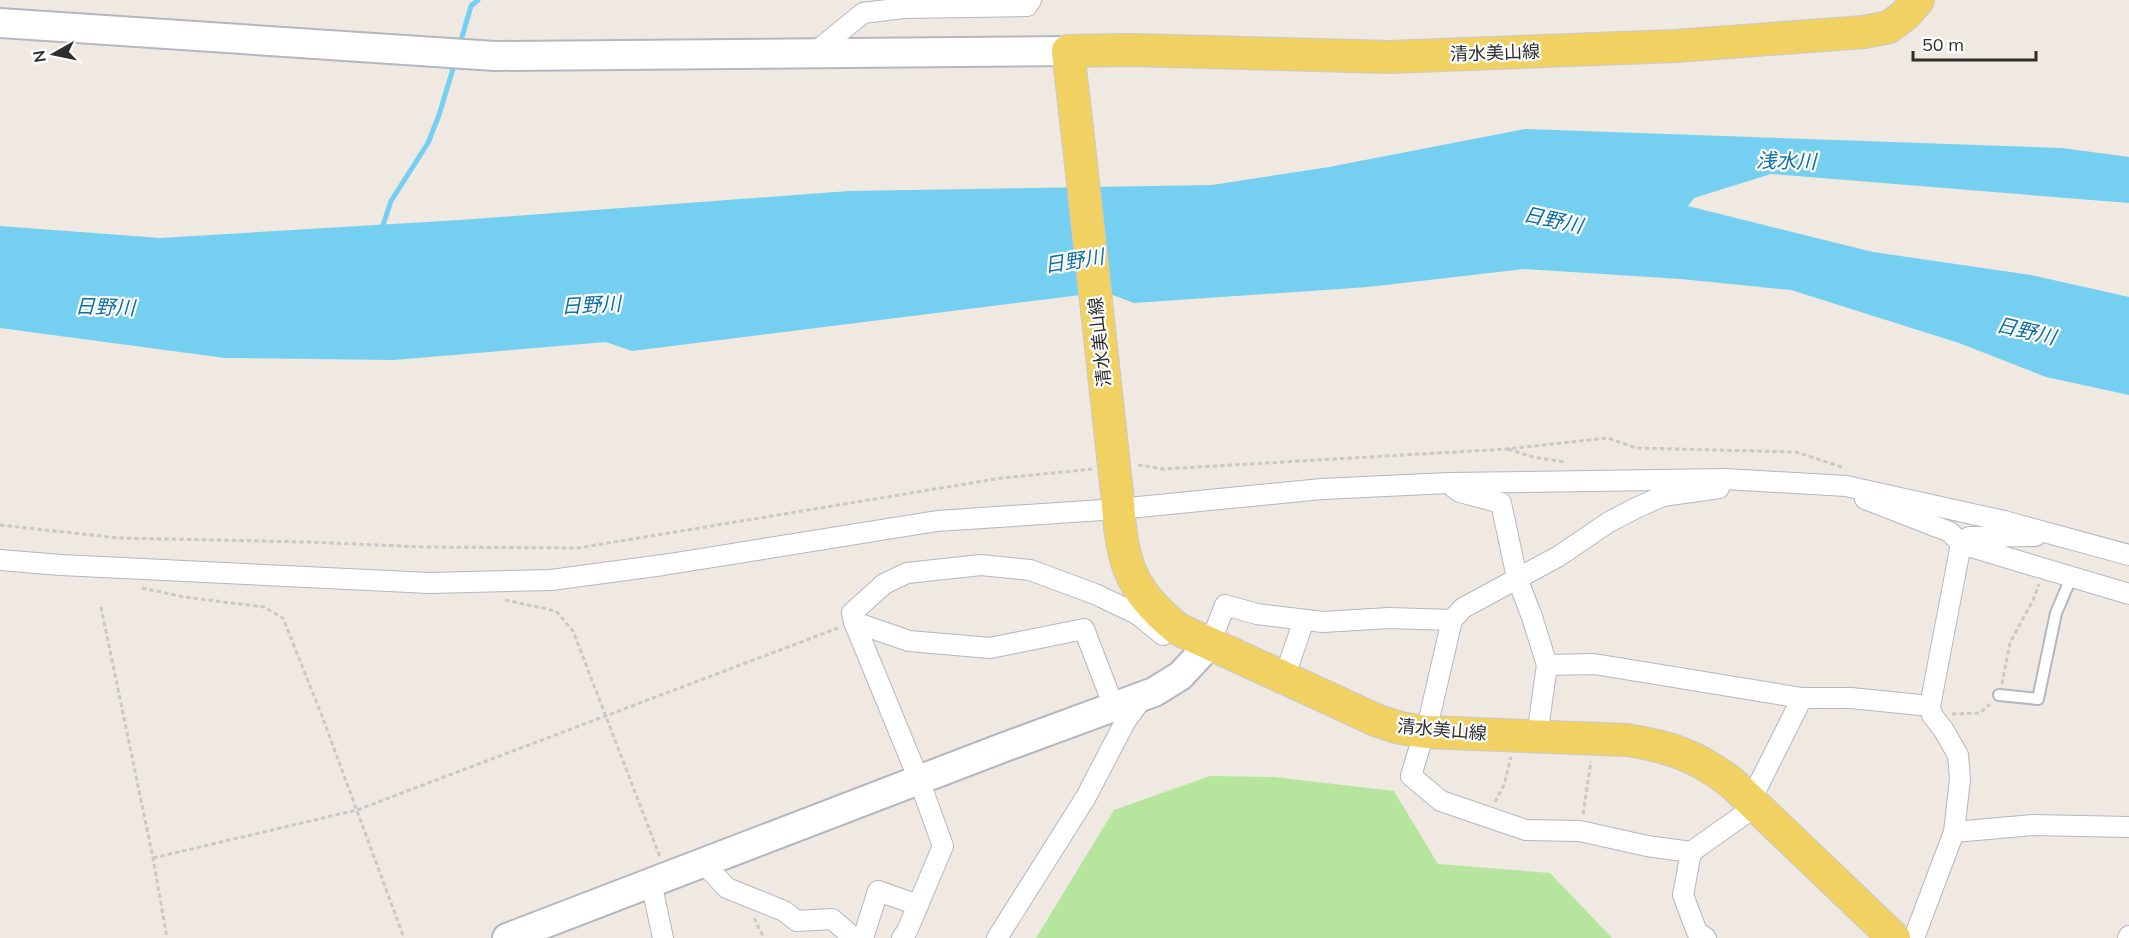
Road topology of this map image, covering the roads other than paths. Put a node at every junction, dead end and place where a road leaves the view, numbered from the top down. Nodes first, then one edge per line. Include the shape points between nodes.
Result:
1 (1031, 0) edge
2 (1918, 0) edge
3 (0, 23) edge
4 (1068, 51) junction
5 (814, 53) junction
6 (1848, 478) junction
7 (1725, 479) junction
8 (1449, 483) junction
9 (1112, 490) junction
10 (2055, 536) junction
11 (1961, 544) junction
12 (2129, 555) edge
13 (0, 560) edge
14 (1517, 578) junction
15 (2071, 578) junction
16 (2129, 594) edge
17 (1304, 620) junction
18 (1452, 620) junction
19 (854, 622) junction
20 (1210, 644) junction
21 (1547, 665) junction
22 (1284, 678) junction
23 (1999, 695) road end
24 (1143, 697) junction
25 (1802, 698) junction
26 (1114, 707) junction
27 (1931, 711) junction
28 (1424, 734) junction
29 (1537, 736) junction
30 (919, 780) junction
31 (1753, 802) junction
32 (2129, 826) edge
33 (1954, 832) junction
34 (1691, 852) junction
35 (702, 862) junction
36 (659, 879) junction
37 (918, 905) junction
38 (507, 938) edge
39 (663, 938) edge
40 (854, 938) edge
41 (863, 938) edge
42 (902, 938) edge
43 (997, 938) edge
44 (1706, 938) edge
45 (1894, 938) edge
46 (1914, 938) edge

1 - 5 street via 1027,6 903,8 863,13
2 - 4 main road, 清水美山線 via 1889,27 1864,32 1676,46 1390,57
3 - 5 street via 495,56
4 - 5 street
4 - 9 main road, 清水美山線, bridge
6 - 7 street
6 - 10 street
6 - 11 street via 1853,494 1950,532
7 - 8 street
7 - 14 street via 1718,490 1663,496 1636,508
8 - 9 street via 1322,489
8 - 14 street via 1460,492 1501,503
9 - 13 street via 663,566 550,580 430,583
9 - 20 main road, 清水美山線 via 1124,554 1135,583 1154,610 1178,629
10 - 11 street via 1968,537
10 - 12 street
11 - 15 street
11 - 27 street
14 - 18 street via 1463,608
14 - 21 street
15 - 16 street
15 - 23 lane via 2056,613 2038,699
17 - 18 street
17 - 20 street via 1225,605
17 - 22 street
18 - 28 street
19 - 20 street via 852,613 884,584 907,573 981,565 1030,570 1137,614 1185,647
19 - 26 street via 909,641 990,648 1084,629
19 - 30 street
20 - 22 main road, 清水美山線
20 - 24 street via 1179,676
21 - 25 street via 1594,664
21 - 29 street
22 - 28 main road, 清水美山線 via 1378,721
24 - 26 street
24 - 43 street via 1125,722 1086,797
25 - 27 street via 1851,698
25 - 31 street
26 - 30 street
27 - 33 street via 1958,755 1960,779
28 - 29 main road, 清水美山線
28 - 34 street via 1411,776 1442,801 1526,830 1580,831
29 - 31 main road, 清水美山線 via 1656,744 1709,765
30 - 35 street
30 - 37 street via 943,846
31 - 34 street
31 - 45 main road, 清水美山線
32 - 33 street via 2032,825
33 - 46 street
34 - 44 street via 1683,895 1697,932
35 - 36 street
35 - 40 street via 727,888 784,911 797,921 832,919
36 - 38 street
36 - 39 street
37 - 41 street via 878,891
37 - 42 street

